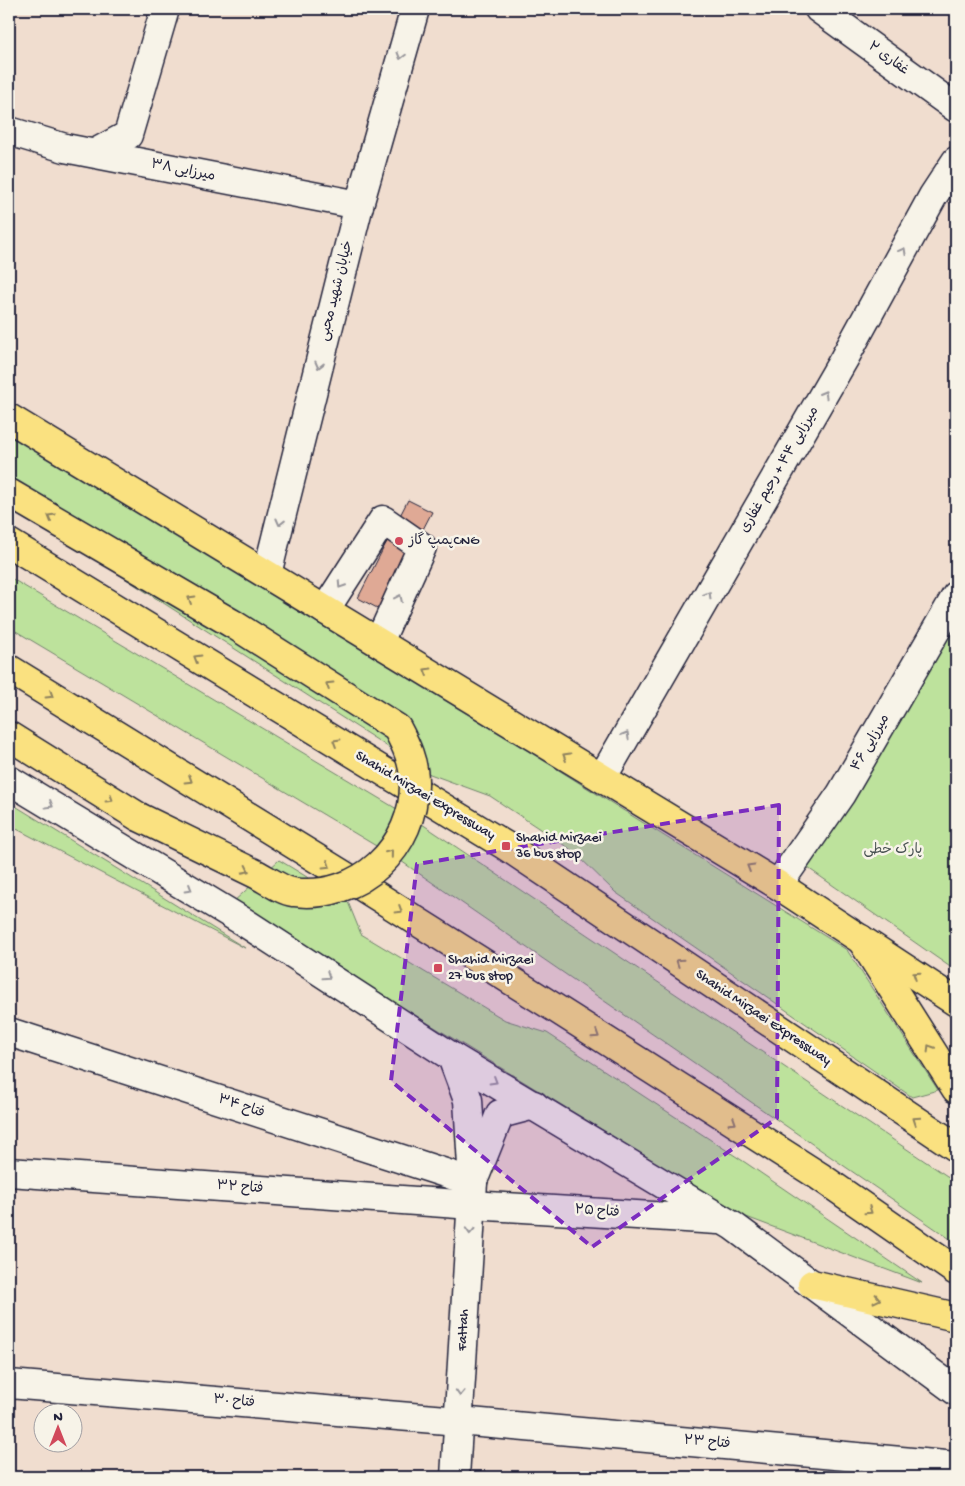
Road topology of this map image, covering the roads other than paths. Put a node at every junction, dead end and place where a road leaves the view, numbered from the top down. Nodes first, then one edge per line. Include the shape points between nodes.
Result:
1 (165, 9) edge
2 (415, 9) edge
3 (820, 9) edge
4 (956, 108) edge
5 (9, 131) edge
6 (94, 154) junction
7 (956, 161) edge
8 (359, 205) junction
9 (9, 418) edge
10 (9, 493) edge
11 (9, 543) edge
12 (267, 574) junction
13 (956, 596) edge
14 (325, 610) junction
15 (379, 642) junction
16 (9, 669) edge
17 (9, 736) edge
18 (602, 778) junction
19 (9, 780) edge
20 (778, 885) junction
21 (861, 939) junction
22 (956, 1002) edge
23 (9, 1032) edge
24 (452, 1057) junction
25 (956, 1089) edge
26 (534, 1105) junction
27 (956, 1147) edge
28 (9, 1172) edge
29 (472, 1194) junction
30 (723, 1220) junction
31 (956, 1271) edge
32 (812, 1284) junction
33 (956, 1317) edge
34 (9, 1384) edge
35 (956, 1391) edge
36 (459, 1420) junction
37 (956, 1466) edge
38 (455, 1477) edge

1 - 6 street via 128,135
2 -> 8 street, خیابان شهید محبی
3 - 4 street, غفاری ۲
5 - 6 street, میرزایی ۳۸
6 - 8 street, میرزایی ۳۸
18 -> 7 street, میرزایی ۴۴ + رحیم غفاری via 844,359 933,196
8 -> 12 street, خیابان شهید محبی
9 - 12 main road
17 -> 10 main road, bridge via 139,817 292,892 339,889 370,873 383,862 404,833 414,798 412,761 397,728 233,624
27 -> 11 main road, Shahid Mirzaei Expressway via 506,846
12 - 14 main road
13 - 20 street, میرزایی ۴۶ via 841,794
14 - 15 main road
15 -> 14 street via 422,547 384,520
18 -> 15 main road
16 -> 31 main road via 555,1008 819,1176
20 -> 18 main road
19 -> 24 street via 244,922
20 - 21 main road
22 -> 21 main road
25 -> 21 main road
23 - 29 street, فتاح ۳۴
24 -> 26 street
24 - 29 street, Fattah via 468,1100
26 - 29 street, Fattah via 500,1114
26 - 30 street
28 - 29 street, فتاح ۳۲
29 - 30 street, فتاح ۲۵
29 -> 36 street, Fattah
30 - 32 street
32 -> 33 main road
32 - 35 street
34 - 36 street, فتاح ۳۰
36 - 37 street, فتاح ۲۳
36 - 38 street, Fattah

